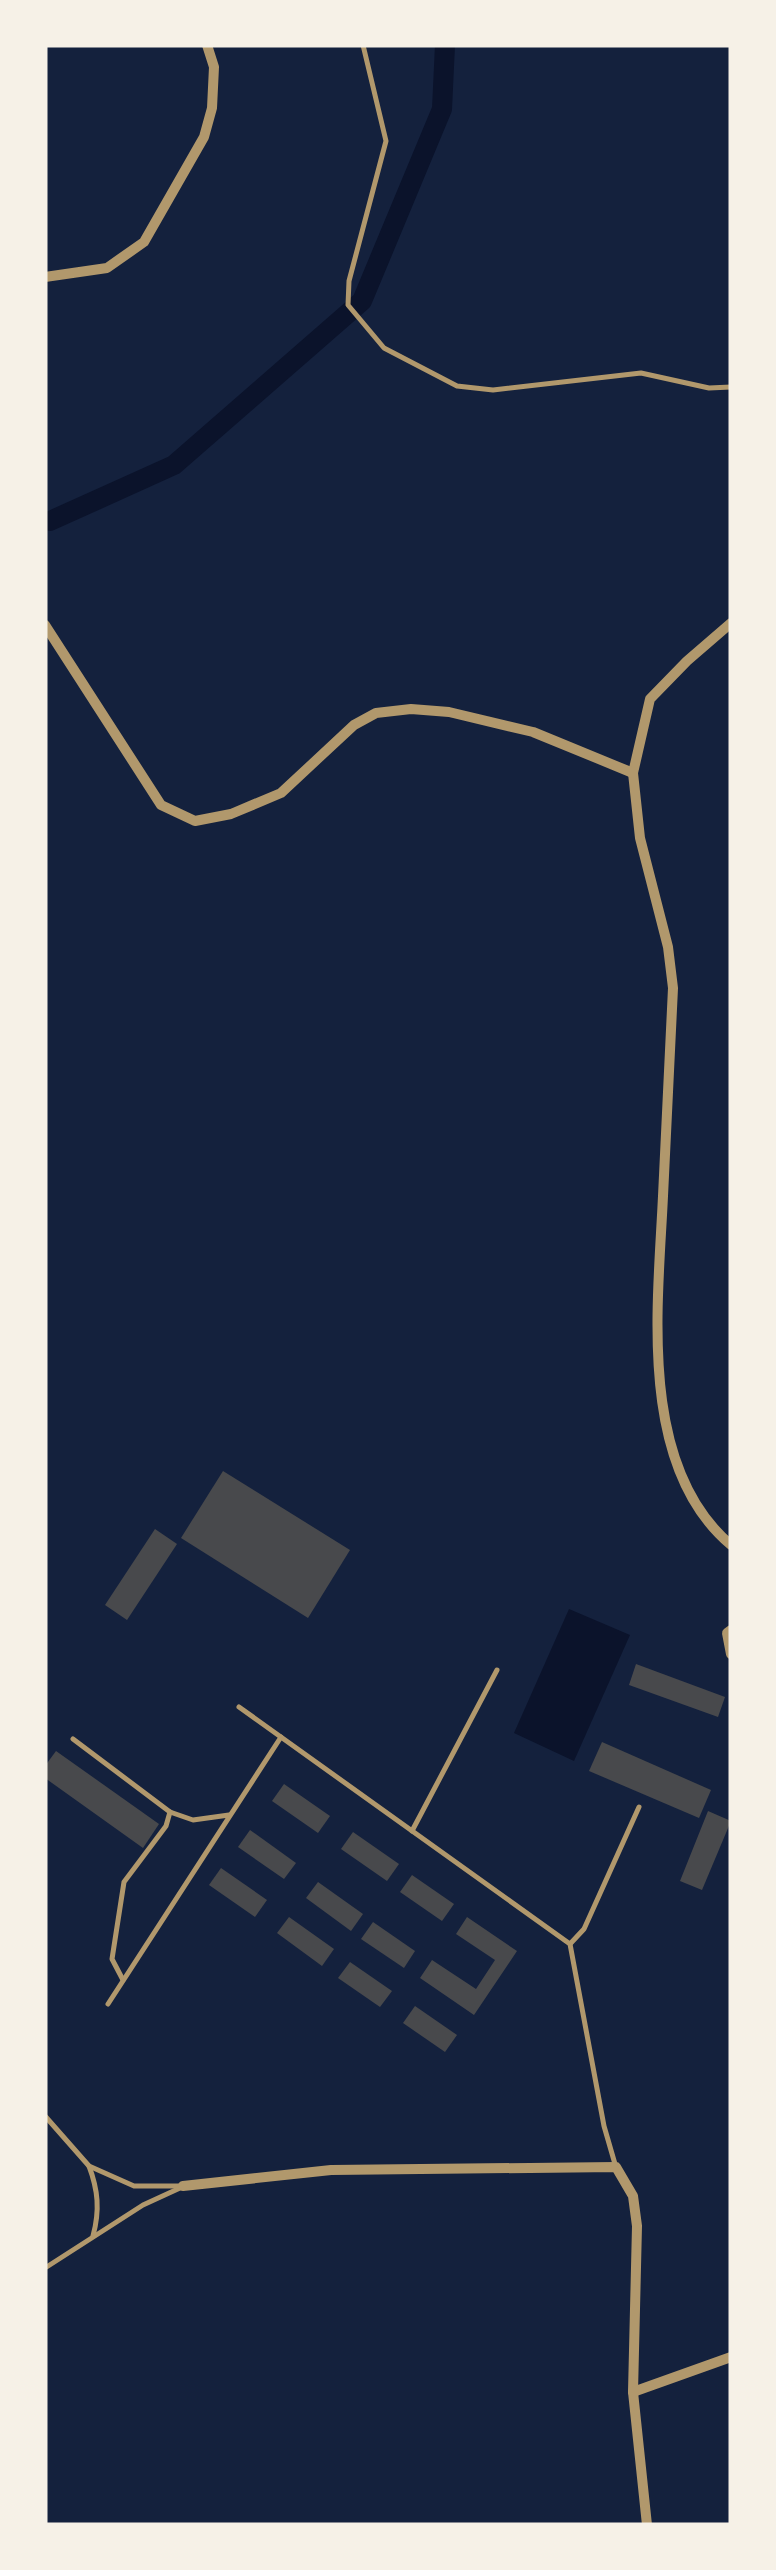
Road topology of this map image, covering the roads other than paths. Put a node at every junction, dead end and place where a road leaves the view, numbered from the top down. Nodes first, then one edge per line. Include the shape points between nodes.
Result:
1 (207, 45) edge
2 (363, 45) edge
3 (45, 276) edge
4 (731, 388) edge
5 (731, 623) edge
6 (45, 625) edge
7 (633, 772) junction
8 (731, 1545) edge
9 (731, 1630) edge
10 (731, 1654) edge
11 (497, 1670) dead end
12 (239, 1707) dead end
13 (282, 1738) junction
14 (73, 1739) dead end
15 (639, 1807) dead end
16 (170, 1812) junction
17 (231, 1814) junction
18 (412, 1831) junction
19 (570, 1944) junction
20 (123, 1980) junction
21 (108, 2004) dead end
22 (45, 2116) edge
23 (89, 2166) junction
24 (616, 2167) junction
25 (183, 2186) junction
26 (93, 2236) junction
27 (45, 2268) edge
28 (731, 2357) edge
29 (633, 2392) junction
30 (647, 2525) edge

1 - 3 street via 214,67 204,137 144,242 107,268
2 - 4 lane via 386,141 348,305 384,348 457,386 493,390 642,373
5 - 7 street via 650,699
6 - 7 street via 161,805 195,821 280,792 354,725 411,709 533,732
7 - 8 street via 640,838 673,988 657,1330 665,1420 680,1475 712,1529
9 - 10 street
11 - 18 lane
12 - 13 lane
13 - 17 lane
13 - 18 lane
14 - 16 lane
15 - 19 lane via 584,1929
16 - 17 lane via 193,1820
16 - 20 lane via 124,1882 112,1959
17 - 20 lane
18 - 19 lane
19 - 24 lane
20 - 21 lane
22 - 23 lane
23 - 25 lane via 134,2186
23 - 26 lane via 98,2189
24 - 25 street via 330,2170
24 - 29 street via 632,2196 637,2226
25 - 26 lane
26 - 27 lane
28 - 29 street
29 - 30 street

